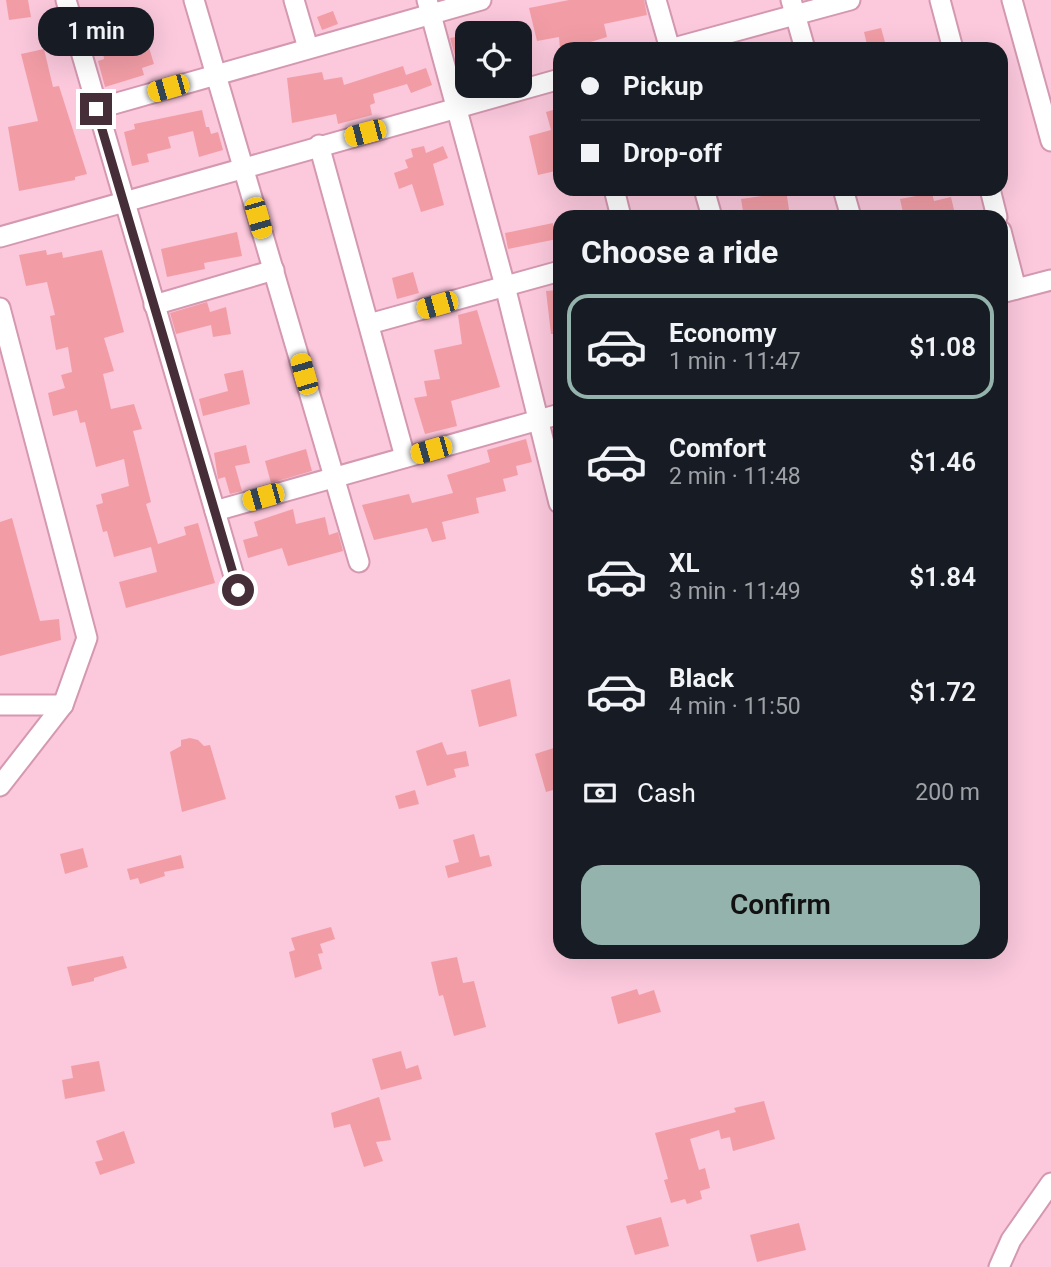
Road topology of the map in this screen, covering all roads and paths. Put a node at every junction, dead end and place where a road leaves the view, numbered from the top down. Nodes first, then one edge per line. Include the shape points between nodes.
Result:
1 (66, 0) edge
2 (194, 0) edge
3 (294, 0) edge
4 (481, 0) edge
5 (656, 0) edge
6 (850, 0) edge
7 (940, 0) edge
8 (1012, 0) edge
9 (429, 7) edge
10 (793, 7) edge
11 (668, 42) edge
12 (690, 42) edge
13 (802, 42) edge
14 (951, 42) edge
15 (308, 48) junction
16 (216, 74) junction
17 (553, 81) edge
18 (457, 108) junction
19 (96, 109) junction
20 (1050, 137) edge
21 (319, 145) junction
22 (243, 166) junction
23 (124, 200) junction
24 (0, 237) edge
25 (274, 270) junction
26 (553, 273) edge
27 (1051, 280) edge
28 (505, 286) junction
29 (1009, 291) edge
30 (154, 305) junction
31 (0, 308) edge
32 (369, 324) junction
33 (553, 416) edge
34 (537, 421) junction
35 (405, 457) junction
36 (334, 477) junction
37 (553, 481) edge
38 (215, 511) junction
39 (359, 562) dead end
40 (238, 590) dead end
41 (0, 705) edge
42 (62, 705) junction
43 (0, 786) edge
44 (1051, 1184) edge
45 (999, 1267) edge

1 - 19 street
2 - 16 street
3 - 15 street
4 - 9 street
5 - 11 street
6 - 10 street
7 - 14 street
8 - 20 street
9 - 15 street
9 - 18 street
10 - 12 street
10 - 13 street
15 - 16 street
16 - 19 street
16 - 22 street
17 - 18 street
18 - 21 street
18 - 28 street
19 - 23 street
21 - 22 street
21 - 32 street
22 - 23 street
22 - 25 street
23 - 24 street
23 - 30 street
25 - 30 street
25 - 36 street
26 - 28 street
27 - 29 street
28 - 32 street
28 - 34 street
30 - 38 street
31 - 42 street via 87,638
32 - 35 street
33 - 34 street
34 - 35 street
34 - 37 street
35 - 36 street
36 - 38 street
36 - 39 street
38 - 40 street
41 - 42 street
42 - 43 street
44 - 45 street via 1011,1240

